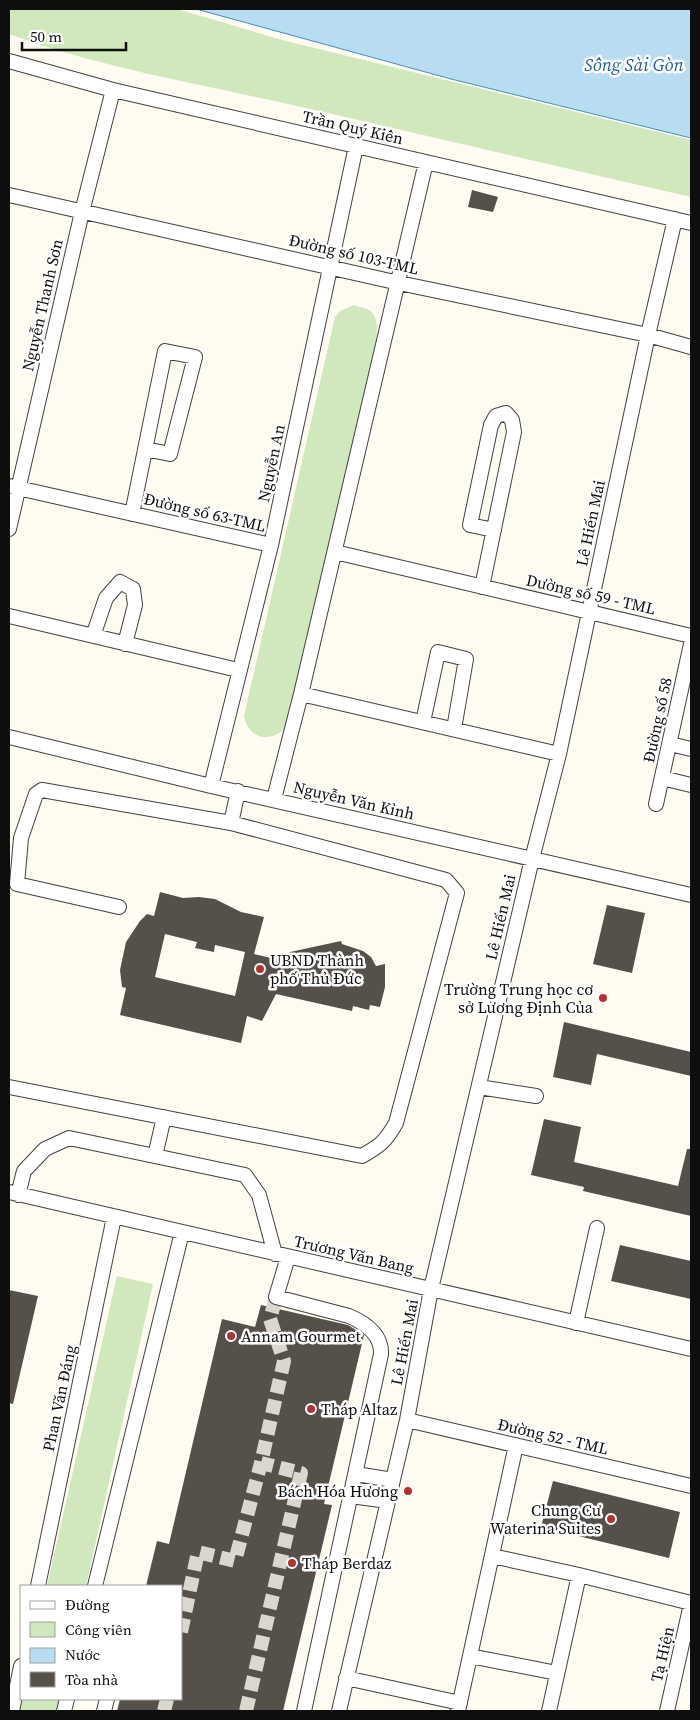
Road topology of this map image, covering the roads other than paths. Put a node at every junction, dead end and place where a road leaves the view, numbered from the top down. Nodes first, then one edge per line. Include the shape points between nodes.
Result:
1 (9, 61) edge
2 (113, 90) junction
3 (356, 146) junction
4 (426, 162) junction
5 (9, 195) edge
6 (82, 212) junction
7 (675, 219) junction
8 (691, 223) edge
9 (330, 266) junction
10 (399, 283) junction
11 (648, 335) junction
12 (691, 347) edge
13 (145, 449) junction
14 (13, 487) edge
15 (132, 514) junction
16 (9, 529) edge
17 (494, 530) junction
18 (271, 545) junction
19 (335, 552) junction
20 (482, 587) junction
21 (590, 612) junction
22 (9, 616) edge
23 (93, 636) junction
24 (691, 636) edge
25 (125, 644) junction
26 (691, 644) edge
27 (238, 670) junction
28 (301, 694) junction
29 (423, 722) junction
30 (454, 730) junction
31 (9, 737) edge
32 (670, 744) junction
33 (691, 749) edge
34 (559, 754) junction
35 (662, 778) junction
36 (691, 785) edge
37 (211, 786) junction
38 (238, 791) junction
39 (274, 799) junction
40 (656, 804) dead end
41 (231, 824) junction
42 (532, 859) junction
43 (691, 895) edge
44 (119, 907) dead end
45 (9, 1087) edge
46 (479, 1087) junction
47 (536, 1096) dead end
48 (164, 1117) junction
49 (155, 1156) junction
50 (13, 1194) edge
51 (114, 1217) junction
52 (597, 1228) dead end
53 (182, 1232) junction
54 (281, 1255) junction
55 (431, 1289) junction
56 (576, 1323) junction
57 (691, 1349) edge
58 (407, 1420) junction
59 (516, 1445) junction
60 (356, 1474) junction
61 (393, 1480) junction
62 (691, 1486) edge
63 (351, 1496) junction
64 (388, 1501) junction
65 (492, 1556) junction
66 (579, 1575) junction
67 (38, 1585) edge
68 (95, 1585) edge
69 (691, 1604) edge
70 (470, 1656) junction
71 (20, 1671) edge
72 (557, 1673) junction
73 (346, 1678) junction
74 (459, 1707) edge
75 (12, 1711) edge
76 (304, 1711) edge
77 (339, 1711) edge
78 (549, 1711) edge
79 (667, 1711) edge

1 - 2 street, Trần Quý Kiên
2 - 3 street, Trần Quý Kiên
2 - 6 street, Nguyễn Thanh Sơn
3 - 4 street, Trần Quý Kiên
3 - 9 street, Nguyễn An
4 - 7 street, Trần Quý Kiên
4 - 10 street
5 - 6 street, Đường số 103-TML
6 - 9 street, Đường số 103-TML
6 - 14 street, Nguyễn Thanh Sơn
7 - 8 street, Trần Quý Kiên
7 - 11 street, Lê Hiến Mai
9 - 10 street, Đường số 103-TML
9 - 18 street, Nguyễn An
10 - 11 street, Đường số 103-TML
10 - 19 street
11 - 12 street, Đường số 103-TML
11 - 21 street, Lê Hiến Mai
13 - 13 street, Đường số 63-TML via 165,351 195,357 170,454
13 - 15 street, Đường số 63-TML
14 - 15 street, Đường số 63-TML
14 - 16 street, Nguyễn Thanh Sơn
15 - 18 street, Đường số 63-TML
17 - 17 street via 514,432 512,420 506,413 496,416 491,425 470,525
17 - 20 street
18 - 27 street, Nguyễn An
19 - 20 street, Dường số 59 - TML
19 - 28 street
20 - 21 street, Dường số 59 - TML
21 - 24 street, Dường số 59 - TML
21 - 34 street, Lê Hiến Mai
22 - 23 street
23 - 25 street
23 - 25 street via 106,598 120,582 133,589 135,605
25 - 27 street
26 - 32 street, Đường số 58
27 - 37 street, Nguyễn An
28 - 29 street
28 - 39 street
29 - 30 street
29 - 30 street via 438,652 466,659
30 - 34 street
31 - 37 street, Nguyễn Văn Kỉnh
32 - 33 street
32 - 35 street, Đường số 58
34 - 42 street, Lê Hiến Mai
35 - 36 street
35 - 40 street, Đường số 58
37 - 38 street, Nguyễn Văn Kỉnh
38 - 39 street, Nguyễn Văn Kỉnh
38 - 41 street
39 - 42 street, Nguyễn Văn Kỉnh
41 - 44 street via 42,790 36,794 21,838 17,884
41 - 48 street via 446,880 457,892 396,1123 379,1146 362,1156
42 - 43 street, Nguyễn Văn Kỉnh
42 - 46 street, Lê Hiến Mai
45 - 48 street
46 - 47 street
46 - 55 street, Lê Hiến Mai
48 - 49 street
49 - 50 street via 69,1138 45,1149 24,1171
49 - 54 street via 245,1175 259,1195
50 - 51 street, Trương Văn Bang
51 - 53 street, Trương Văn Bang
51 - 67 street, Phan Văn Đáng
52 - 56 street
53 - 54 street, Trương Văn Bang
53 - 68 street
54 - 55 street, Trương Văn Bang
54 - 60 street via 276,1297 360,1320 371,1329 382,1346
55 - 56 street, Trương Văn Bang
55 - 58 street, Lê Hiến Mai
56 - 57 street, Trương Văn Bang
58 - 59 street, Đường 52 - TML
58 - 61 street, Lê Hiến Mai
59 - 62 street, Đường 52 - TML
59 - 65 street
60 - 61 street
60 - 63 street
61 - 64 street, Lê Hiến Mai
63 - 64 street
63 - 76 street
64 - 73 street, Lê Hiến Mai
65 - 66 street
65 - 70 street
66 - 69 street
66 - 72 street
69 - 79 street, Tạ Hiện
70 - 72 street
70 - 74 street
71 - 75 street
72 - 78 street
73 - 74 street
73 - 77 street, Lê Hiến Mai

